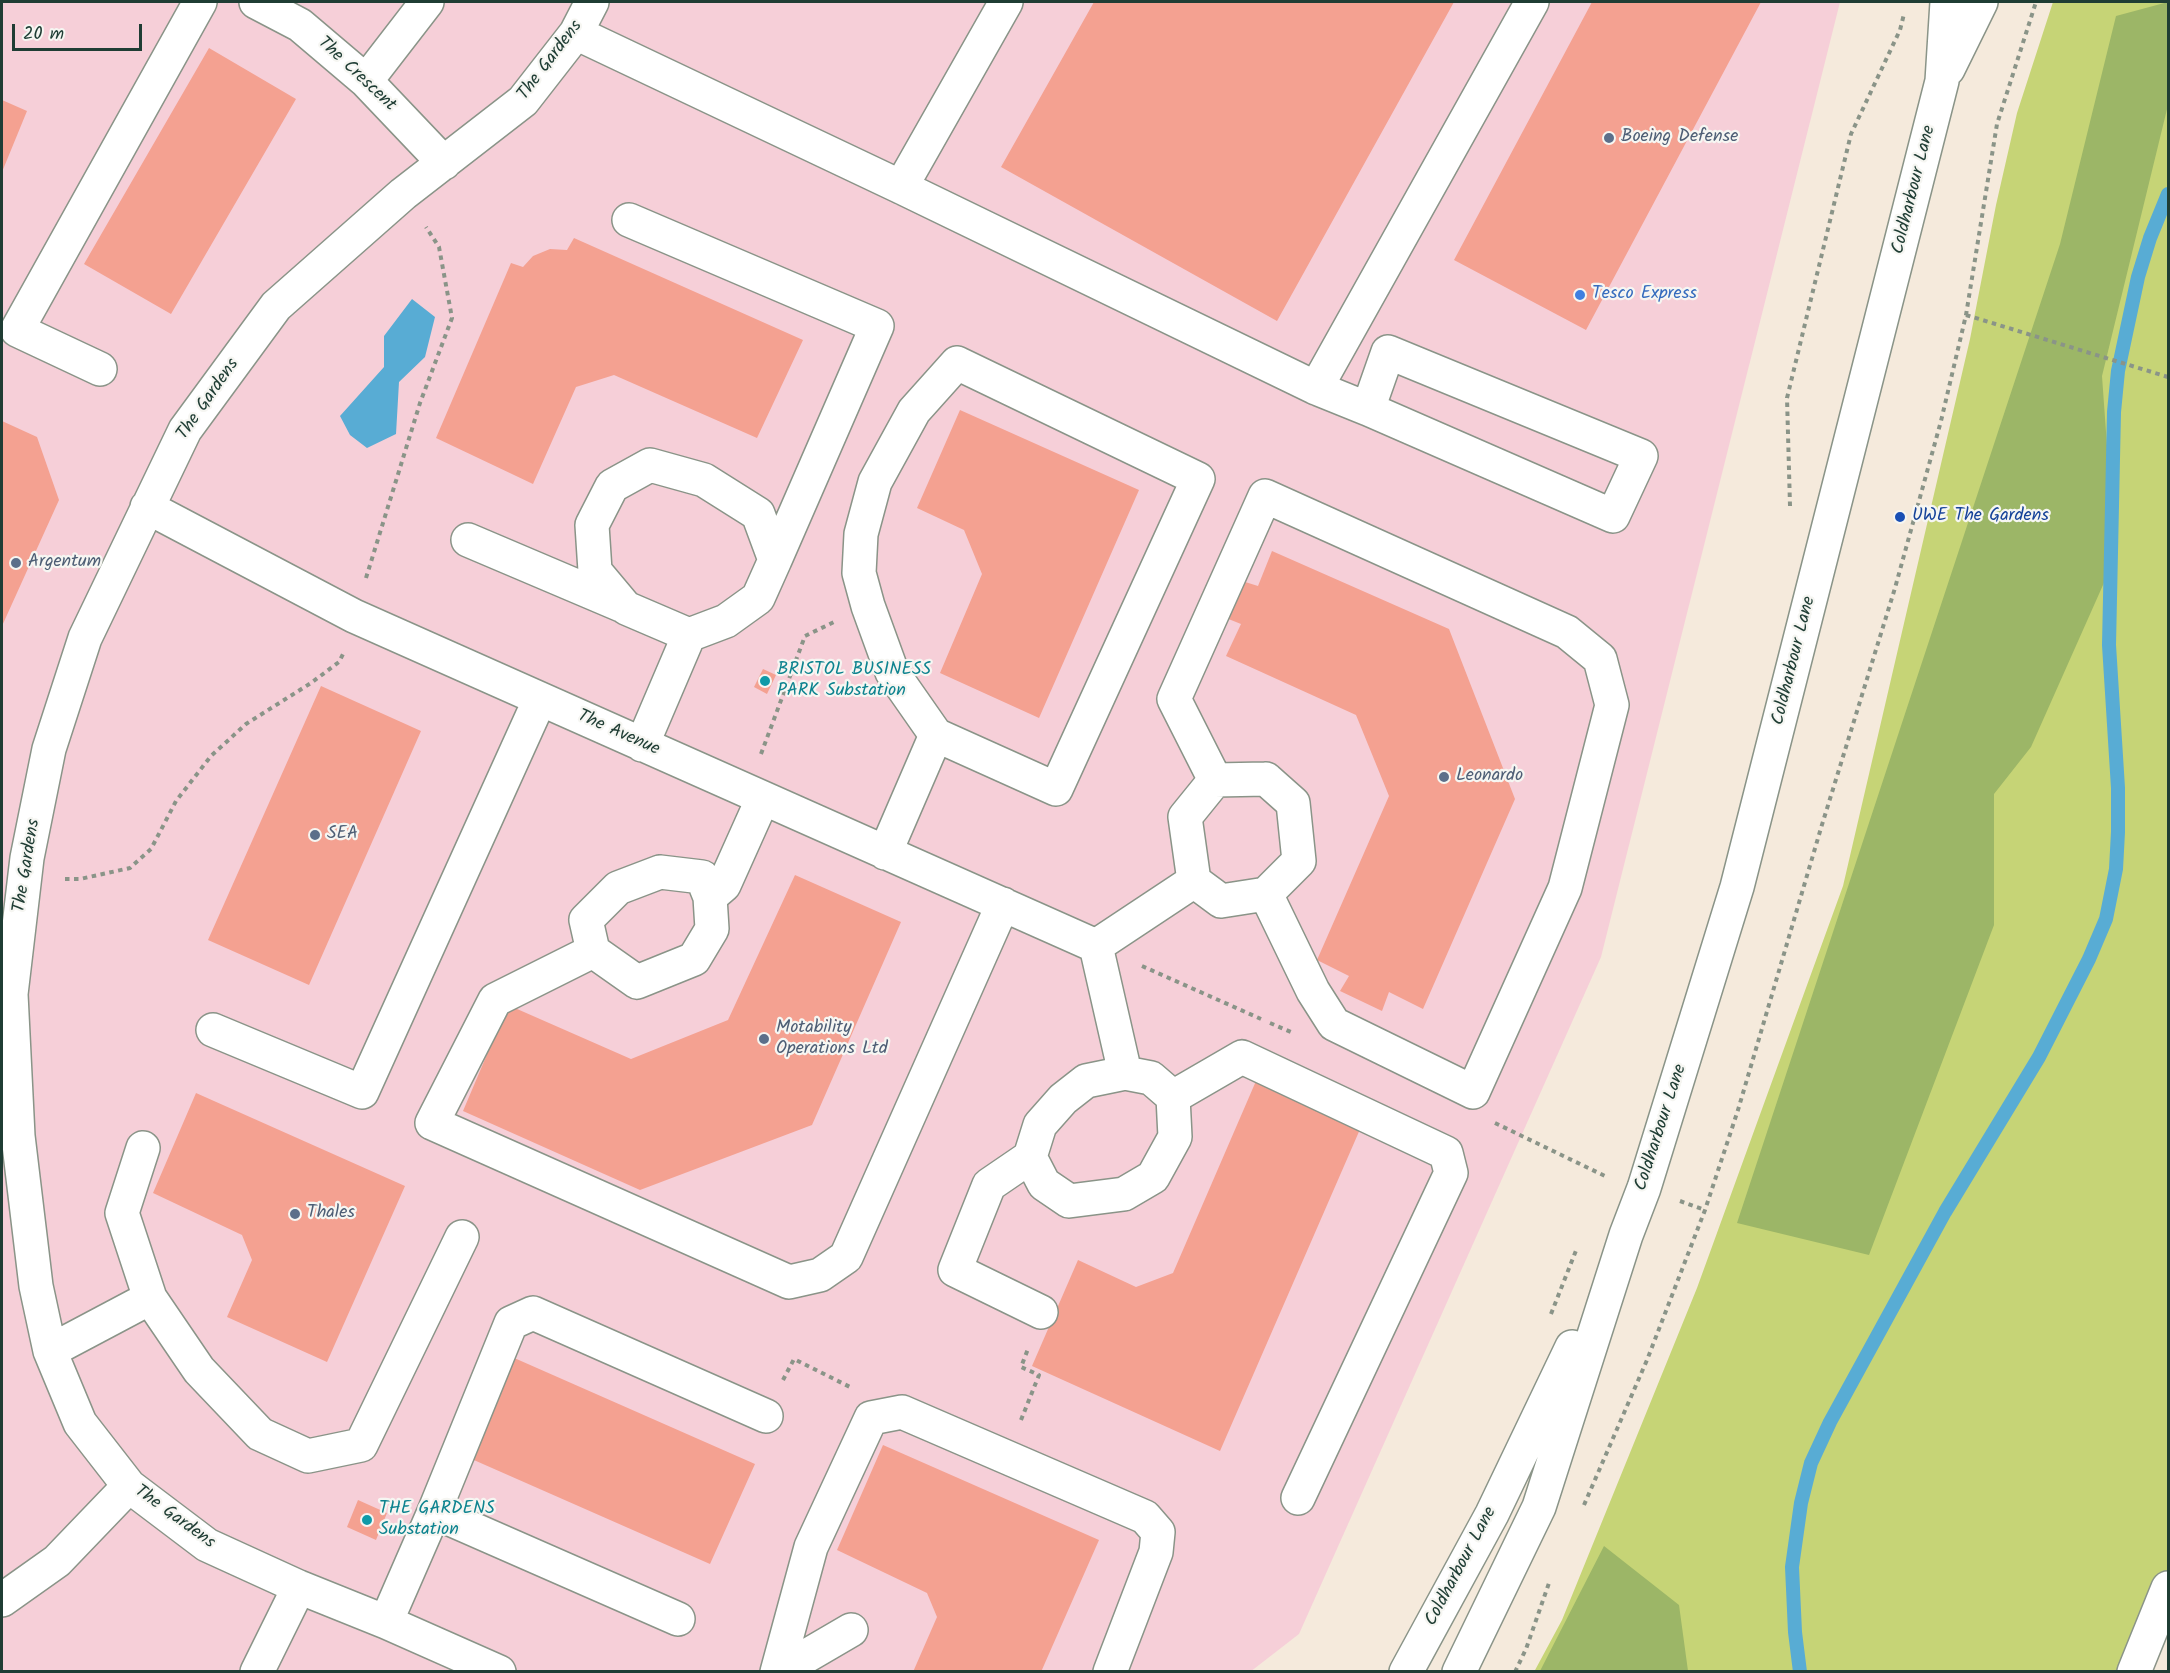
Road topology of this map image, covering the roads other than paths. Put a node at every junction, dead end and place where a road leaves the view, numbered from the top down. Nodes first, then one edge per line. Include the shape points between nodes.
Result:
1 (200, 2) edge
2 (256, 2) edge
3 (424, 2) edge
4 (592, 2) edge
5 (1006, 2) edge
6 (1532, 2) edge
7 (1947, 2) edge
8 (1982, 2) edge
9 (576, 33) junction
10 (366, 81) junction
11 (1942, 81) junction
12 (444, 163) junction
13 (902, 187) junction
14 (629, 220) dead end
15 (100, 369) dead end
16 (1316, 388) junction
17 (1368, 409) junction
18 (147, 507) junction
19 (468, 540) dead end
20 (775, 560) junction
21 (626, 608) junction
22 (689, 636) junction
23 (540, 699) junction
24 (936, 735) junction
25 (642, 744) junction
26 (1215, 780) junction
27 (755, 794) junction
28 (885, 853) junction
29 (18, 863) edge
30 (1194, 881) junction
31 (1266, 894) junction
32 (710, 897) junction
33 (1003, 904) junction
34 (1096, 946) junction
35 (592, 951) junction
36 (213, 1030) dead end
37 (1125, 1073) junction
38 (1173, 1097) junction
39 (142, 1148) dead end
40 (1030, 1157) junction
41 (1626, 1235) junction
42 (462, 1237) dead end
43 (150, 1298) junction
44 (1041, 1312) dead end
45 (50, 1351) junction
46 (766, 1416) road end
47 (129, 1486) junction
48 (1298, 1498) dead end
49 (434, 1512) junction
50 (298, 1587) junction
51 (2169, 1588) edge
52 (2, 1600) edge
53 (678, 1619) dead end
54 (386, 1622) junction
55 (851, 1629) dead end
56 (257, 1671) edge
57 (499, 1671) edge
58 (778, 1671) edge
59 (1110, 1671) edge
60 (1406, 1671) edge
61 (1459, 1671) edge
62 (2134, 1671) edge

1 - 15 street via 17,330
2 - 10 street, The Crescent via 300,25
3 - 10 street
4 - 9 street, The Gardens
5 - 13 street
6 - 16 street
7 - 11 street, Coldharbour Lane
8 - 11 street, Coldharbour Lane
9 - 12 street, The Gardens via 523,101
9 - 13 street
10 - 12 street, The Crescent
11 - 41 street, Coldharbour Lane via 1737,887
12 - 18 street, The Gardens via 276,306 185,430
13 - 16 street
14 - 20 street via 877,326
16 - 17 street
17 - 17 street via 1388,352 1641,456 1613,516
18 - 23 street, The Avenue via 357,617
18 - 29 street, The Gardens via 86,638 49,749
19 - 21 street
20 - 21 street via 758,514 704,480 650,465 612,486 592,525 595,572
20 - 22 street via 758,598 726,621
21 - 22 street
22 - 25 street
23 - 25 street, The Avenue
23 - 36 street via 362,1092
24 - 24 street via 892,672 859,573 861,534 875,482 914,411 957,363 1198,479 1056,789
24 - 28 street
25 - 27 street, The Avenue
26 - 30 street via 1185,817
26 - 31 street via 1266,779 1293,803 1299,861
26 - 31 street via 1174,699 1265,496 1567,632 1600,660 1612,705 1565,888 1473,1092 1334,1024 1312,991
27 - 28 street, The Avenue
27 - 32 street via 724,885
28 - 33 street, The Avenue
29 - 45 street, The Gardens via 11,994 18,1136 36,1286
30 - 31 street via 1221,901
30 - 34 street
32 - 35 street via 712,929 694,959 637,982
32 - 35 street via 702,878 660,872 618,888 586,920
33 - 34 street, The Avenue
33 - 35 street via 846,1257 820,1275 789,1282 432,1123 495,1000
34 - 37 street
37 - 38 street via 1152,1078
37 - 40 street via 1086,1081 1063,1099 1040,1125
38 - 40 street via 1175,1137 1154,1177 1124,1194 1070,1201 1044,1184
38 - 48 street via 1242,1057 1446,1153 1451,1173
39 - 43 street via 122,1213
40 - 44 street via 989,1185 955,1270
41 - 60 street, Coldharbour Lane via 1492,1514
41 - 61 street, Coldharbour Lane via 1539,1507
42 - 43 street via 361,1445 308,1456 260,1434 200,1370
43 - 45 street
45 - 47 street, The Gardens via 80,1423
46 - 49 street via 532,1313 511,1323
47 - 50 street, The Gardens via 207,1545
47 - 52 street via 57,1561
49 - 53 street
49 - 54 street
50 - 54 street, The Gardens
50 - 56 street
51 - 62 street
54 - 57 street, The Gardens
55 - 58 street
58 - 59 street via 811,1547 871,1418 902,1412 1145,1517 1158,1532 1156,1552

